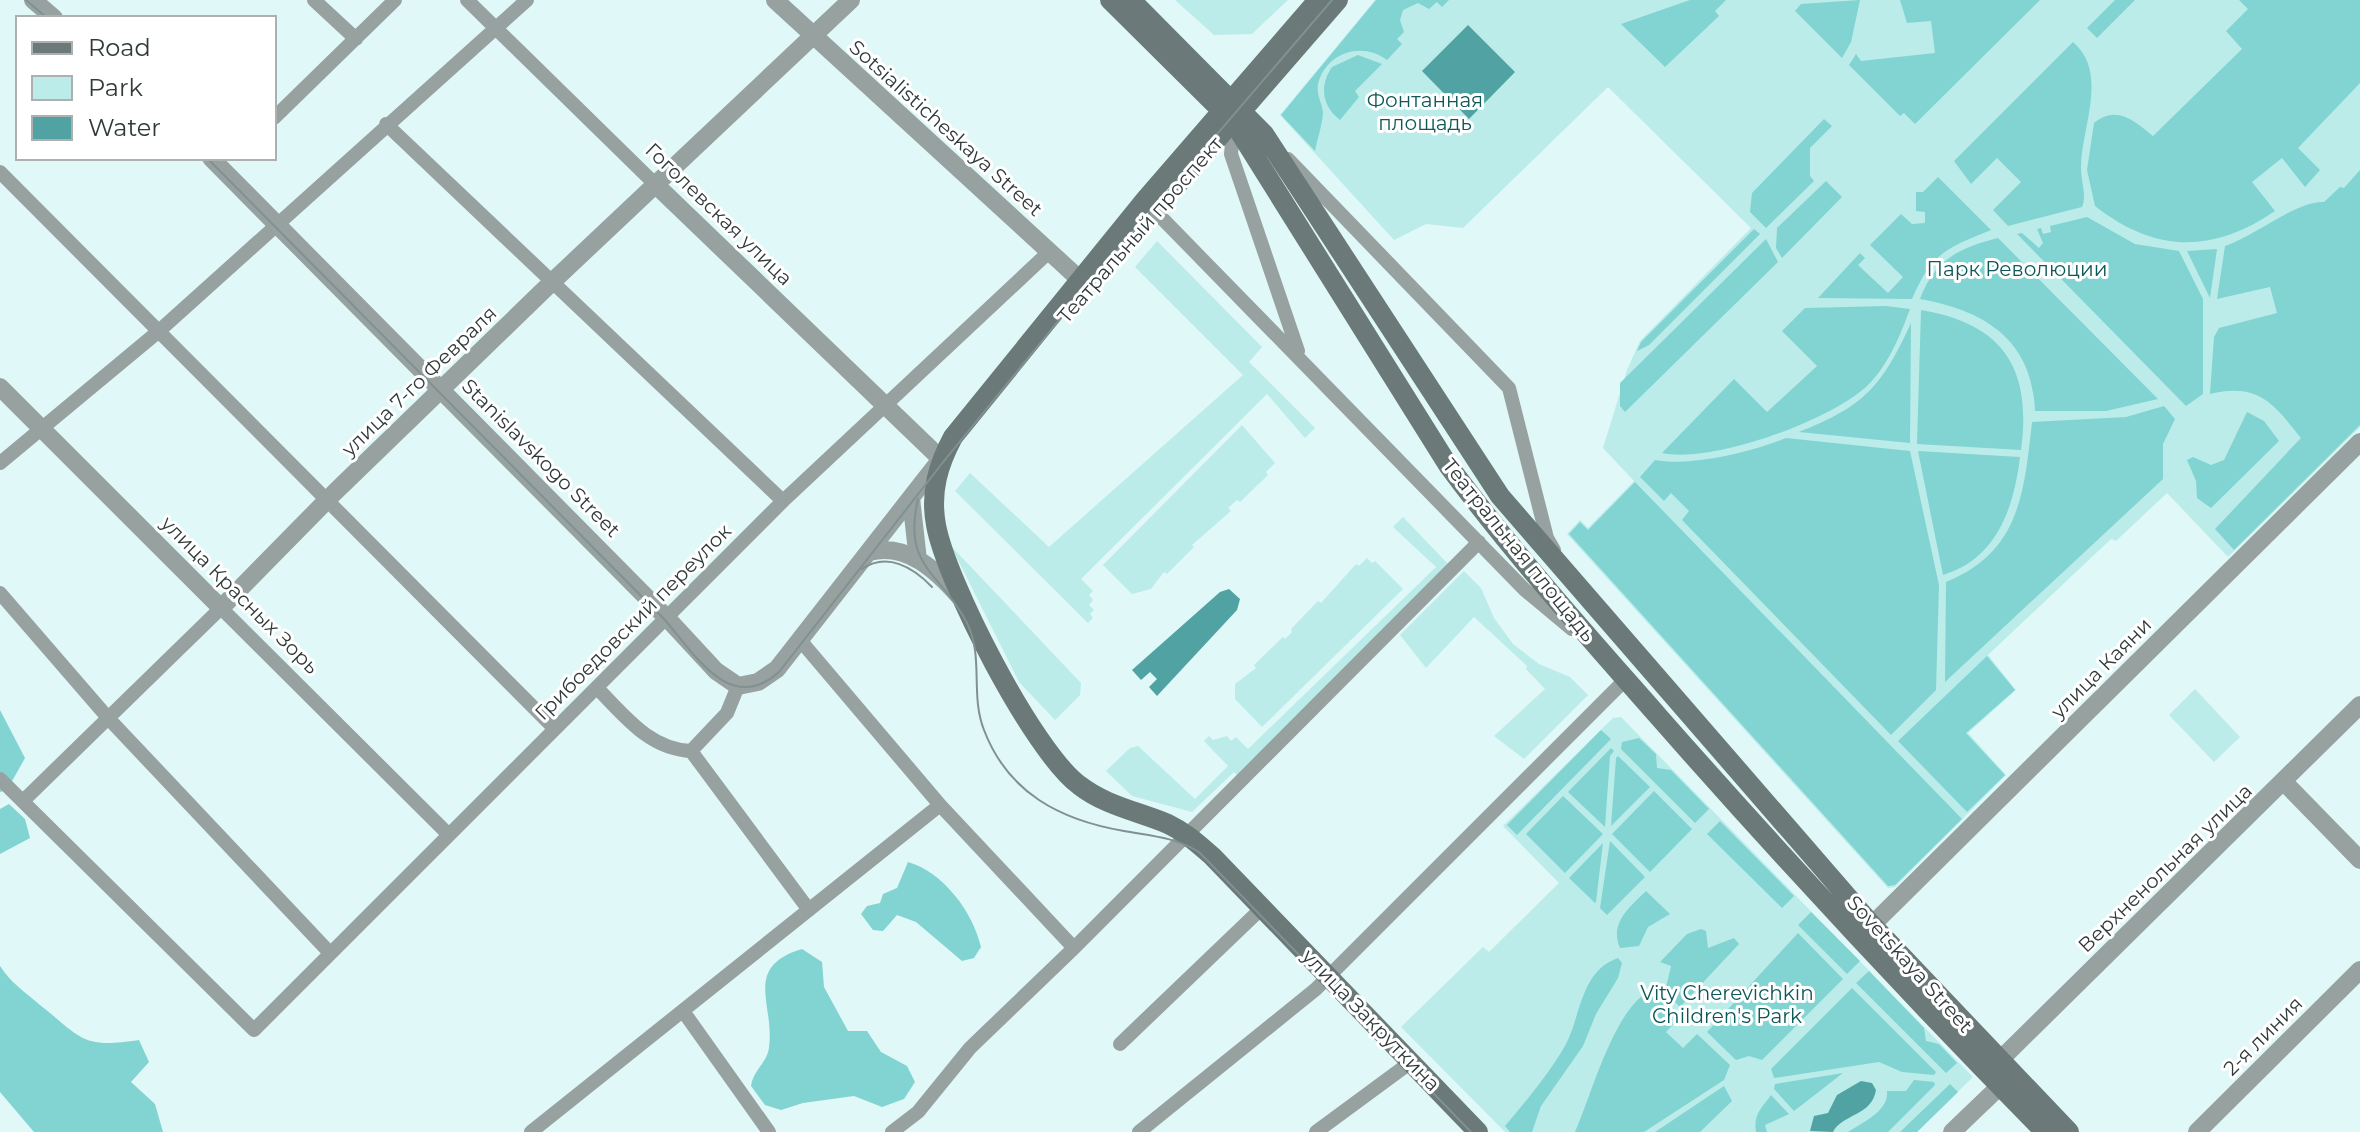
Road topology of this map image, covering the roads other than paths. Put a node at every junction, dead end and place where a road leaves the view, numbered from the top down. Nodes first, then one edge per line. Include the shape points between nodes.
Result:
1 (33, 0) edge
2 (314, 0) edge
3 (395, 0) edge
4 (467, 0) edge
5 (527, 0) edge
6 (775, 0) edge
7 (851, 0) edge
8 (1110, 0) edge
9 (1131, 0) edge
10 (1318, 0) edge
11 (1338, 0) edge
12 (52, 16) edge
13 (495, 28) junction
14 (814, 37) junction
15 (356, 39) junction
16 (1234, 111) junction
17 (276, 116) edge
18 (386, 124) junction
19 (1264, 134) junction
20 (222, 161) edge
21 (0, 172) edge
22 (657, 186) junction
23 (1154, 210) junction
24 (277, 225) junction
25 (1049, 252) junction
26 (551, 283) junction
27 (1084, 283) junction
28 (159, 331) junction
29 (1299, 355) junction
30 (0, 387) edge
31 (443, 391) junction
32 (886, 405) junction
33 (44, 430) junction
34 (2360, 442) edge
35 (941, 459) junction
36 (0, 463) edge
37 (911, 498) junction
38 (327, 500) junction
39 (783, 501) junction
40 (1479, 542) junction
41 (869, 552) junction
42 (918, 560) junction
43 (1563, 569) junction
44 (0, 593) edge
45 (221, 608) junction
46 (969, 608) junction
47 (666, 617) junction
48 (800, 640) junction
49 (1604, 655) junction
50 (1626, 679) junction
51 (738, 686) junction
52 (597, 688) junction
53 (2360, 705) edge
54 (109, 719) junction
55 (555, 729) junction
56 (691, 751) junction
57 (0, 779) edge
58 (2284, 782) junction
59 (1756, 790) junction
60 (23, 801) junction
61 (940, 805) junction
62 (1737, 805) junction
63 (449, 835) junction
64 (1188, 835) junction
65 (2360, 860) edge
66 (1263, 907) junction
67 (809, 910) junction
68 (1872, 925) junction
69 (1074, 948) junction
70 (330, 953) junction
71 (2360, 970) edge
72 (1328, 976) junction
73 (683, 1011) junction
74 (1120, 1044) dead end
75 (1999, 1061) junction
76 (1411, 1062) junction
77 (2000, 1086) junction
78 (547, 1127) edge
79 (531, 1132) edge
80 (769, 1132) edge
81 (892, 1132) edge
82 (1139, 1132) edge
83 (1316, 1132) edge
84 (1478, 1132) edge
85 (1952, 1132) edge
86 (2045, 1132) edge
87 (2069, 1132) edge
88 (2197, 1132) edge

1 - 12 street
2 - 15 street
3 - 15 street
4 - 13 street, Гоголевская улица
5 - 13 street
6 - 14 street, Sotsialisticheskaya Street
7 - 14 street, улица 7-го Февраля
8 - 16 main road
9 - 16 main road
10 - 16 main road, Театральный проспект
11 - 16 main road, Театральный проспект
13 - 18 street
13 - 22 street, Гоголевская улица
14 - 22 street, улица 7-го Февраля
14 - 25 street, Sotsialisticheskaya Street
15 - 17 street
16 - 19 main road, Театральная площадь
16 - 23 main road, Театральный проспект
16 - 27 main road, Театральный проспект
16 - 29 street, Театральная площадь via 1231,154
16 - 49 main road, Театральная площадь via 1448,465
18 - 24 street
18 - 26 street
19 - 43 main road, Театральная площадь via 1464,445
19 - 43 street, Театральная площадь via 1509,388 1547,538
20 - 24 street, Stanislavskogo Street
21 - 28 street
22 - 26 street, улица 7-го Февраля
22 - 32 street, Гоголевская улица
23 - 27 main road, Театральный проспект
23 - 29 street, Театральная площадь
24 - 28 street
24 - 31 street, Stanislavskogo Street
25 - 27 street, Sotsialisticheskaya Street
25 - 32 street, Грибоедовский переулок
26 - 31 street, улица 7-го Февраля
26 - 39 street
27 - 35 main road, Театральный проспект via 953,437
28 - 33 street
28 - 38 street
29 - 40 street, Театральная площадь
30 - 33 street, улица Красных Зорь
31 - 38 street, улица 7-го Февраля
31 - 47 street, Stanislavskogo Street
32 - 35 street, Гоголевская улица
32 - 39 street, Грибоедовский переулок
33 - 36 street
33 - 45 street, улица Красных Зорь
34 - 68 street, улица Каяни
35 - 37 street, Театральный проспект
35 - 46 main road, улица Закруткина via 934,488 936,524
37 - 41 street, Театральный проспект
37 - 42 street
38 - 45 street, улица 7-го Февраля
38 - 55 street
39 - 47 street, Грибоедовский переулок
40 - 49 street, Театральная площадь via 1525,590
40 - 64 street
41 - 42 street, улица Закруткина via 893,550
41 - 48 street, Театральный проспект
42 - 46 street, улица Закруткина
43 - 59 main road, Sovetskaya Street
44 - 54 street
45 - 54 street, улица 7-го Февраля
45 - 63 street, улица Красных Зорь
46 - 64 main road, улица Закруткина via 1027,722 1060,767 1116,807
47 - 51 street, Stanislavskogo Street via 716,671
47 - 52 street, Грибоедовский переулок
48 - 51 street, Театральный проспект via 770,676
48 - 61 street
49 - 50 main road, Sovetskaya Street
50 - 62 main road, Sovetskaya Street
50 - 72 street
51 - 56 street via 727,713
52 - 55 street, Грибоедовский переулок
52 - 56 street via 652,741 669,750
53 - 58 street, Верхненольная улица
54 - 60 street, улица 7-го Февраля
54 - 70 street
55 - 63 street, Грибоедовский переулок
56 - 67 street
57 - 60 street
58 - 65 street
58 - 75 street, Верхненольная улица
59 - 62 street
59 - 68 main road, Sovetskaya Street
60 - 70 street, Грибоедовский переулок via 254,1030
61 - 67 street
61 - 69 street
62 - 77 main road, Sovetskaya Street
63 - 70 street, Грибоедовский переулок
64 - 66 main road, улица Закруткина
64 - 69 street
66 - 72 main road, улица Закруткина
66 - 74 street
67 - 73 street
68 - 75 main road, Sovetskaya Street
69 - 81 street via 970,1048 918,1112
71 - 88 street, 2-я линия
72 - 76 main road, улица Закруткина
72 - 82 street
73 - 78 street
73 - 80 street
75 - 77 street
75 - 87 main road, Sovetskaya Street
76 - 83 street
76 - 84 main road, улица Закруткина
77 - 85 street
77 - 86 main road, Sovetskaya Street
78 - 79 street

